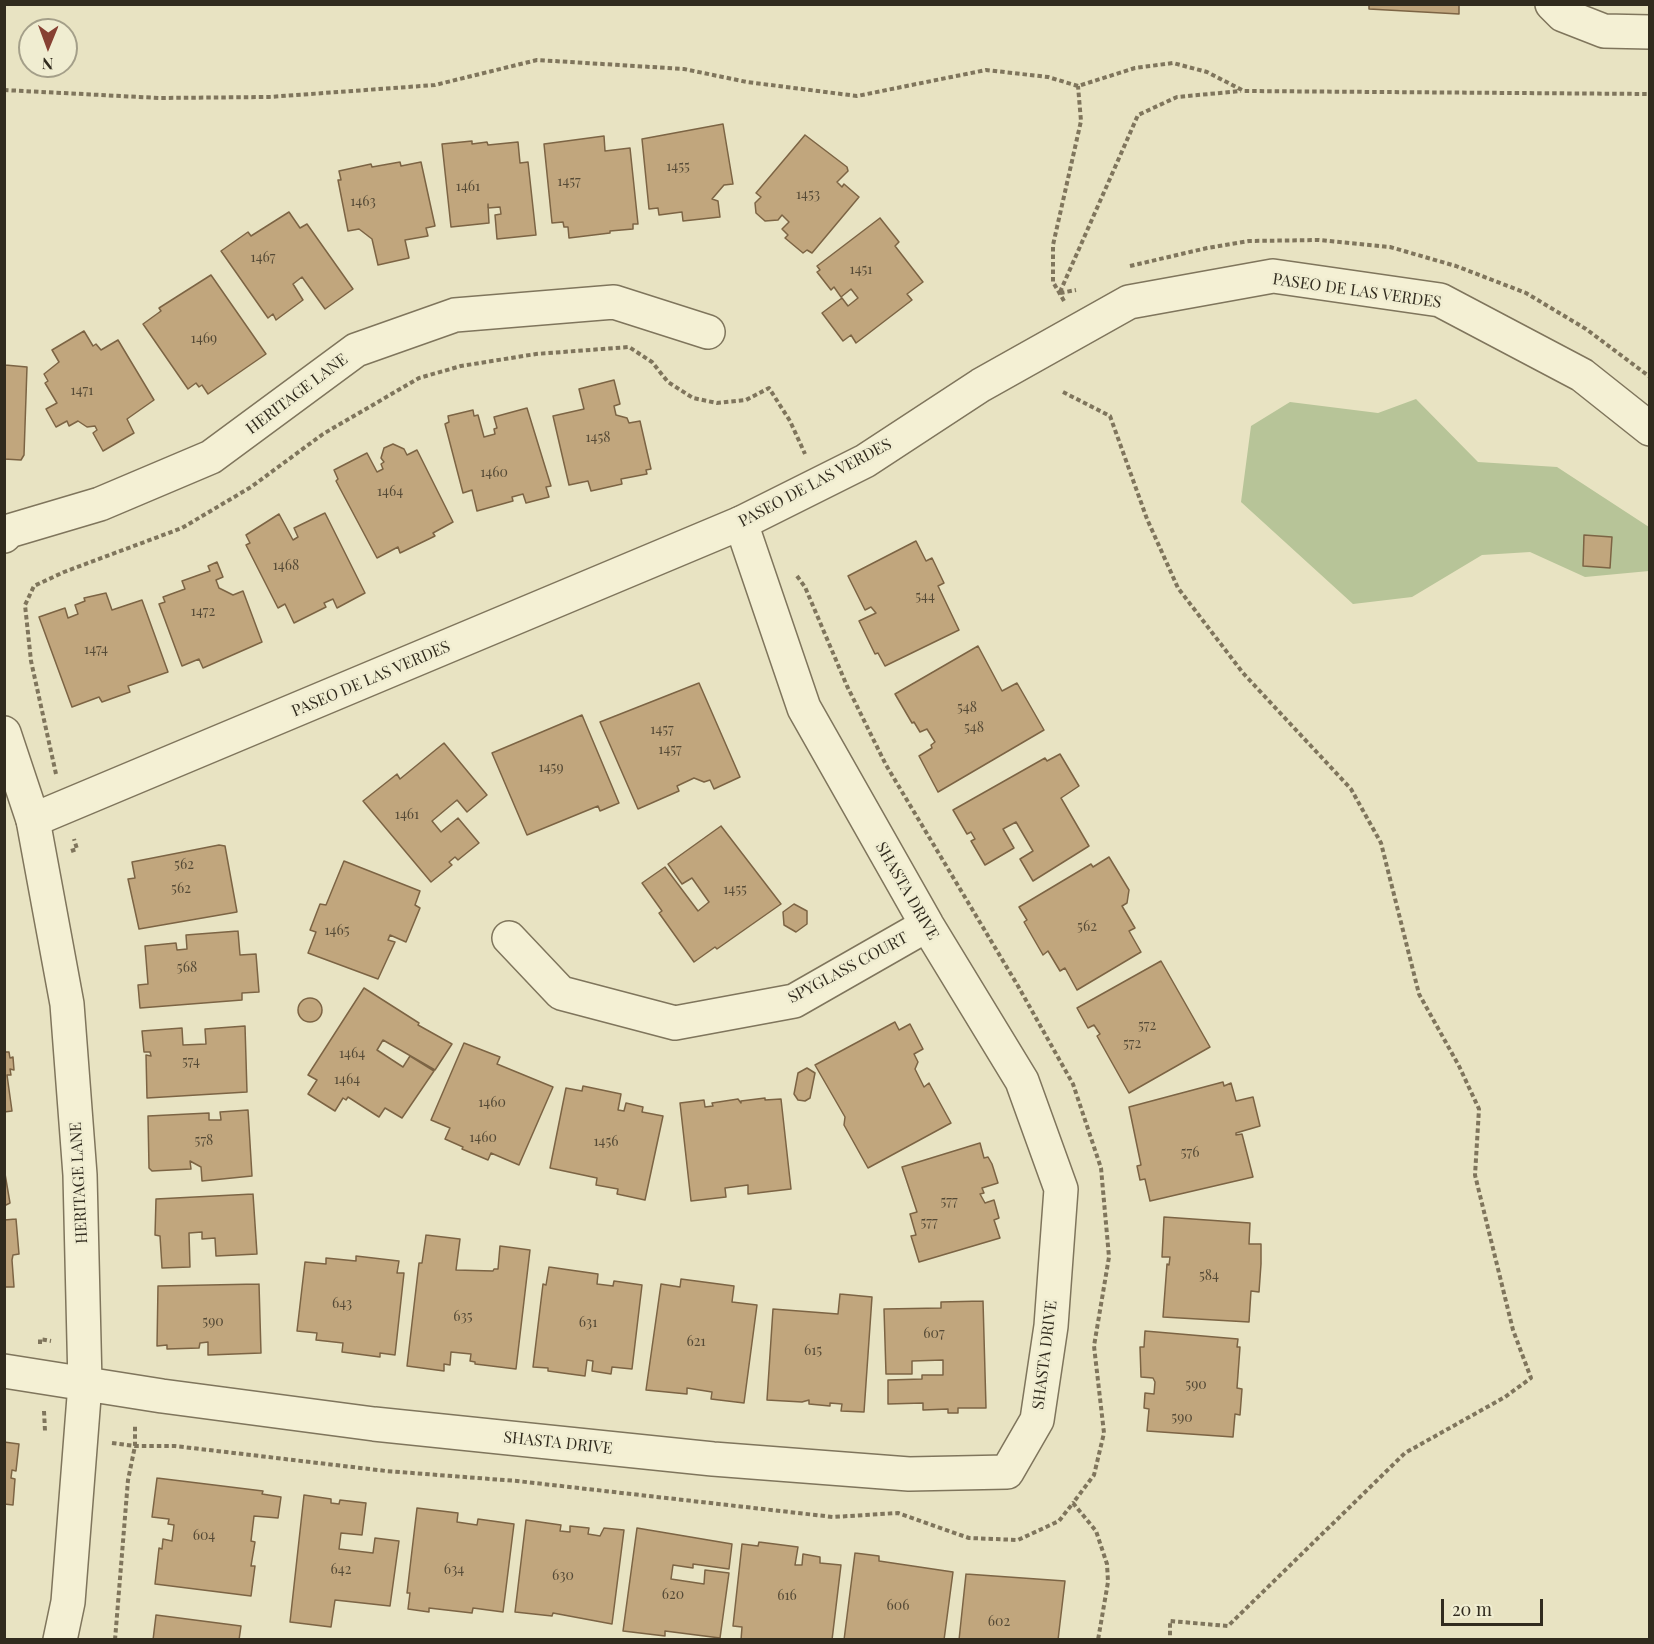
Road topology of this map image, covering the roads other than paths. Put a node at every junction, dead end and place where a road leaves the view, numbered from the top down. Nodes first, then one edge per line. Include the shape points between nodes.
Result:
1 (1552, 4) edge
2 (1650, 32) edge
3 (708, 332) dead end
4 (1650, 429) edge
5 (741, 523) junction
6 (4, 536) edge
7 (4, 733) edge
8 (33, 820) junction
9 (927, 925) junction
10 (509, 939) dead end
11 (4, 1371) edge
12 (85, 1384) junction
13 (60, 1640) edge

1 - 2 street via 1563,15 1604,30
3 - 6 street, HERITAGE LANE via 614,302 455,315 356,350 211,457 100,504 9,531
4 - 5 street, PASEO DE LAS VERDES via 1582,375 1440,300 1273,276 1129,302 981,385 865,460
5 - 8 street, PASEO DE LAS VERDES
5 - 9 street, SHASTA DRIVE via 804,708
7 - 8 street, HERITAGE LANE
8 - 12 street, HERITAGE LANE via 67,1004 80,1175
9 - 10 street, SPYGLASS COURT via 794,1001 675,1023 561,993
9 - 12 street, SHASTA DRIVE via 1022,1082 1061,1188 1050,1326 1036,1420 1007,1472 909,1474 713,1459 374,1424
11 - 12 street
12 - 13 street, HERITAGE LANE via 68,1602

